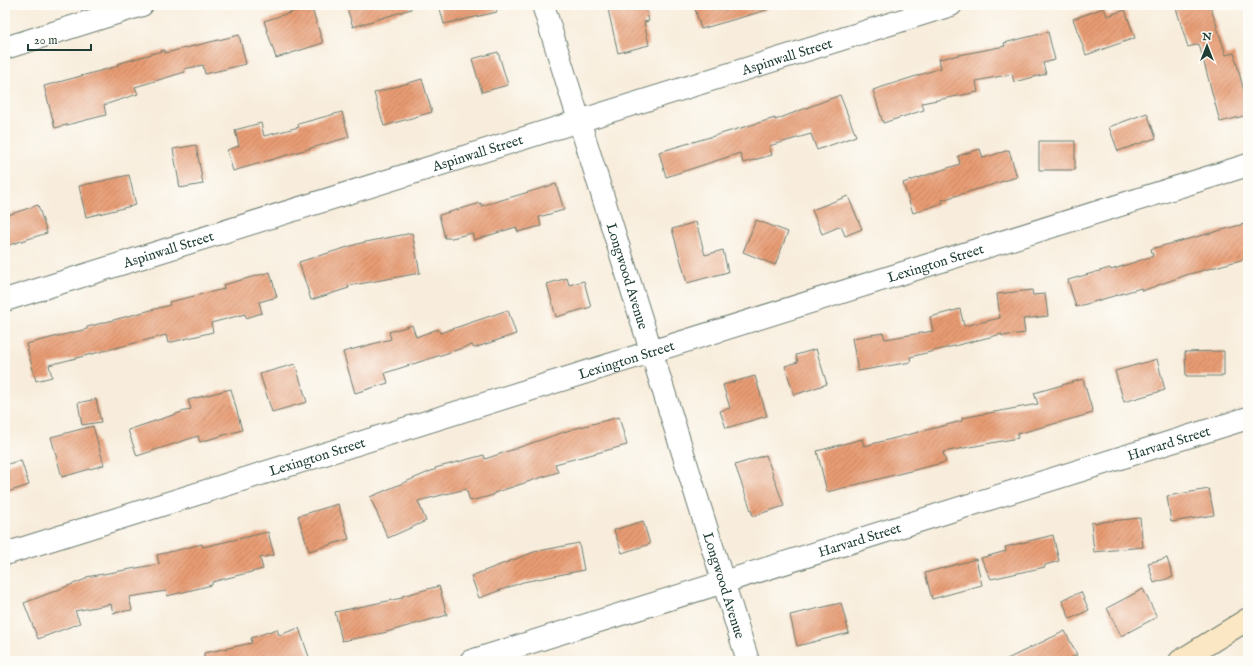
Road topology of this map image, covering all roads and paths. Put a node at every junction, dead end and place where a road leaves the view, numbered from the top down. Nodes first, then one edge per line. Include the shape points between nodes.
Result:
1 (142, 5) edge
2 (543, 5) edge
3 (951, 5) edge
4 (5, 48) edge
5 (579, 122) junction
6 (1248, 165) edge
7 (5, 300) edge
8 (652, 352) junction
9 (1248, 418) edge
10 (5, 554) edge
11 (724, 582) junction
12 (1248, 619) edge
13 (471, 661) edge
14 (748, 661) edge
15 (1180, 661) edge

1 - 4 street
2 - 5 street, Longwood Avenue
3 - 5 street, Aspinwall Street
5 - 7 street, Aspinwall Street
5 - 8 street, Longwood Avenue
6 - 8 street, Lexington Street
8 - 10 street, Lexington Street
8 - 11 street, Longwood Avenue
9 - 11 street, Harvard Street
11 - 13 street, Harvard Street
11 - 14 street, Longwood Avenue
12 - 15 main road

